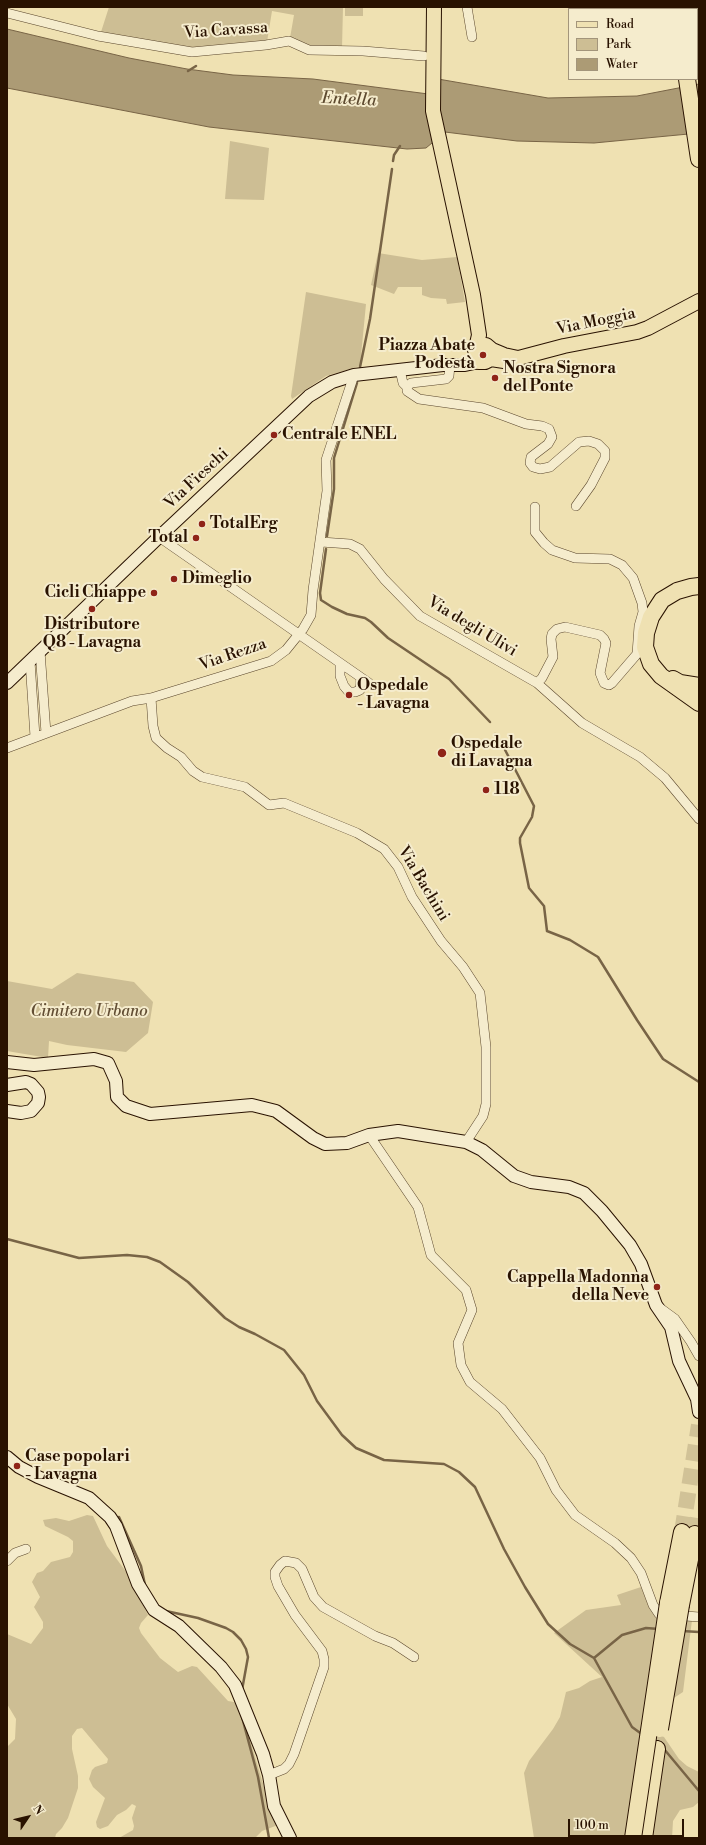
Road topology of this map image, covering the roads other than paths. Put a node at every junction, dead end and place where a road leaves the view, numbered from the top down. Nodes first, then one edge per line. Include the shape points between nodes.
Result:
1 (434, 7) edge
2 (467, 7) edge
3 (7, 13) edge
4 (472, 37) dead end
5 (424, 56) dead end
6 (687, 80) edge
7 (699, 159) edge
8 (699, 301) edge
9 (484, 352) junction
10 (449, 365) junction
11 (400, 370) junction
12 (354, 375) junction
13 (407, 387) junction
14 (576, 506) dead end
15 (535, 507) dead end
16 (159, 537) junction
17 (321, 542) junction
18 (699, 586) edge
19 (646, 633) junction
20 (299, 635) junction
21 (40, 651) junction
22 (30, 661) junction
23 (340, 663) junction
24 (7, 683) edge
25 (537, 683) junction
26 (699, 686) edge
27 (151, 698) junction
28 (699, 703) edge
29 (46, 733) junction
30 (35, 737) junction
31 (7, 748) edge
32 (699, 819) edge
33 (7, 1062) edge
34 (7, 1085) edge
35 (7, 1111) edge
36 (369, 1135) junction
37 (466, 1142) junction
38 (656, 1304) junction
39 (699, 1356) edge
40 (699, 1412) edge
41 (7, 1457) edge
42 (688, 1533) tunnel mouth
43 (26, 1549) dead end
44 (7, 1561) edge
45 (674, 1604) junction
46 (699, 1617) edge
47 (414, 1657) dead end
48 (269, 1775) junction
49 (290, 1838) edge
50 (633, 1838) edge
51 (644, 1838) edge

1 - 9 main road via 433,111
2 - 4 street
3 - 5 street, Via Cavassa via 98,36 192,52 289,41 309,50
6 - 7 highway
8 - 9 main road, Via Moggia via 637,332 504,361
9 - 10 street, Via Moggia via 465,365
10 - 11 street, Via Fieschi
10 - 13 street via 449,376 446,379 411,383
11 - 12 street, Via Fieschi
11 - 13 street via 403,383
12 - 16 street, Via Fieschi via 332,382 309,396
12 - 17 street, Via Rezza via 326,460 327,491
13 - 14 street via 409,394 419,399 482,408 549,430 552,437 548,444 531,456 530,463 540,469 550,467 579,442 589,441 598,444 605,451 605,458
15 - 25 street via 535,532 544,543 552,550 575,558 610,559 622,565 633,578 643,612 639,626 638,654 612,684 604,683 600,673 606,643 604,639 600,635 565,627 557,629 552,634 553,657
16 - 20 street
16 - 21 street, Via Fieschi
17 - 20 street, Via Rezza via 311,615
17 - 25 street, Via degli Ulivi via 350,544 360,549 384,579 420,616
18 - 19 highway via 677,591 662,600 651,617
19 - 26 highway via 653,659 663,672 680,683
19 - 28 highway via 645,647 651,664 661,676
20 - 23 street
20 - 27 street, Via Rezza via 286,650 271,661
21 - 22 street, Via Fieschi
21 - 29 street
22 - 24 street, Via Fieschi
22 - 30 street
23 - 23 street via 365,681 360,690 349,692 344,686 340,676
25 - 32 street, Via degli Ulivi via 582,722 640,757 665,778
27 - 29 street, Via Rezza via 132,702
27 - 37 street, Via Bachini via 156,738 181,757 193,771 202,777 245,787 269,805 284,803 357,833 384,849 398,867 412,897 441,942 463,967 480,993 486,1047 486,1104 483,1116
29 - 30 street, Via Rezza
30 - 31 street, Via Rezza
33 - 36 street via 34,1065 94,1059 108,1063 116,1081 117,1097 126,1106 150,1114 252,1105 276,1111 325,1144 347,1143
34 - 35 street via 26,1082 38,1092 39,1097 32,1111
36 - 37 street via 398,1131
36 - 46 street via 418,1207 431,1255 466,1290 472,1310 458,1343 461,1365 470,1382 502,1409 540,1458 556,1490 575,1515 615,1543 631,1558 659,1614
37 - 38 street via 482,1150 514,1176 531,1182 569,1187 584,1193 630,1245 641,1264
38 - 39 street via 675,1319
38 - 40 street via 671,1327 679,1361 697,1399
41 - 48 street via 19,1467 89,1498 110,1517 116,1526 138,1584 154,1610 179,1626 221,1667 235,1685
42 - 45 highway
43 - 44 street via 15,1553
45 - 50 highway, bridge
45 - 51 highway, bridge
47 - 48 street via 323,1606 314,1597 302,1569 296,1563 285,1561 280,1565 274,1577 295,1614 322,1651 324,1668 289,1764
48 - 49 street via 274,1806

